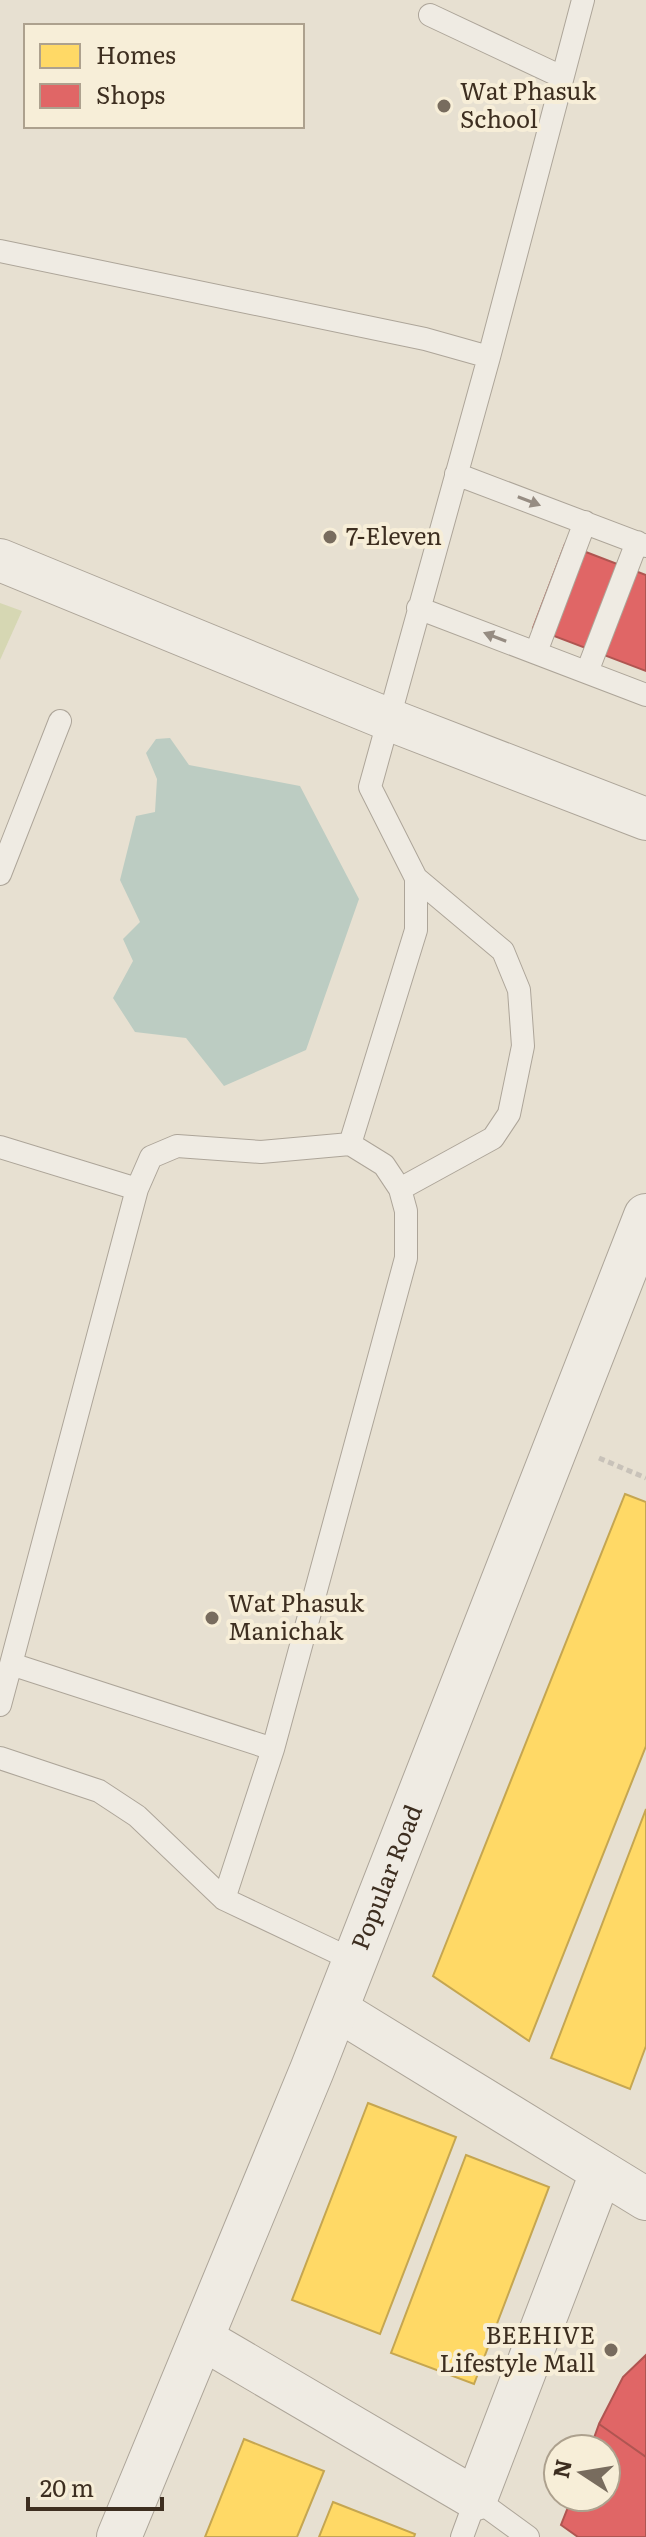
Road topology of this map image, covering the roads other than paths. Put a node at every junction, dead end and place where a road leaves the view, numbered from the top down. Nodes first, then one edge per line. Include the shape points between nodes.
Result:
1 (583, 0) edge
2 (430, 15) dead end
3 (562, 77) junction
4 (0, 251) edge
5 (489, 357) junction
6 (456, 474) junction
7 (585, 522) junction
8 (641, 544) edge
9 (0, 560) edge
10 (418, 608) junction
11 (536, 652) junction
12 (587, 672) junction
13 (644, 686) edge
14 (390, 720) junction
15 (60, 721) dead end
16 (646, 819) edge
17 (0, 874) edge
18 (416, 878) junction
19 (350, 1144) junction
20 (0, 1148) edge
21 (137, 1189) junction
22 (400, 1189) junction
23 (646, 1216) edge
24 (11, 1664) junction
25 (0, 1705) edge
26 (273, 1749) junction
27 (0, 1758) edge
28 (224, 1899) junction
29 (355, 1961) junction
30 (336, 2009) junction
31 (601, 2173) junction
32 (646, 2198) edge
33 (203, 2339) junction
34 (469, 2518) edge
35 (119, 2537) edge
36 (528, 2537) edge

1 - 3 lane
2 - 3 lane
3 - 5 lane
4 - 5 lane via 425,339
5 - 6 lane
6 -> 7 lane
6 - 10 lane
7 - 8 lane
7 - 11 lane
8 - 12 lane
9 - 14 street
11 -> 10 lane
10 - 14 lane
11 - 12 lane
12 - 13 lane
14 - 16 street
14 - 18 lane via 370,787
15 - 17 lane
18 - 19 lane via 416,930
18 - 22 lane via 503,951 519,990 523,1046 509,1114 493,1138
19 - 21 lane via 261,1152 177,1146 151,1157
19 - 22 lane via 384,1165
20 - 21 lane
21 - 24 lane
22 - 26 lane via 406,1211 406,1258
23 - 29 street, Popular Road
24 - 25 lane
24 - 26 lane
26 - 28 lane
27 - 28 lane via 99,1791 137,1816
28 - 29 lane
29 - 30 street, Popular Road
30 - 31 street
30 - 33 street, Popular Road
31 - 32 street
31 - 34 street
33 - 34 street
33 - 35 street, Popular Road
34 - 36 lane

